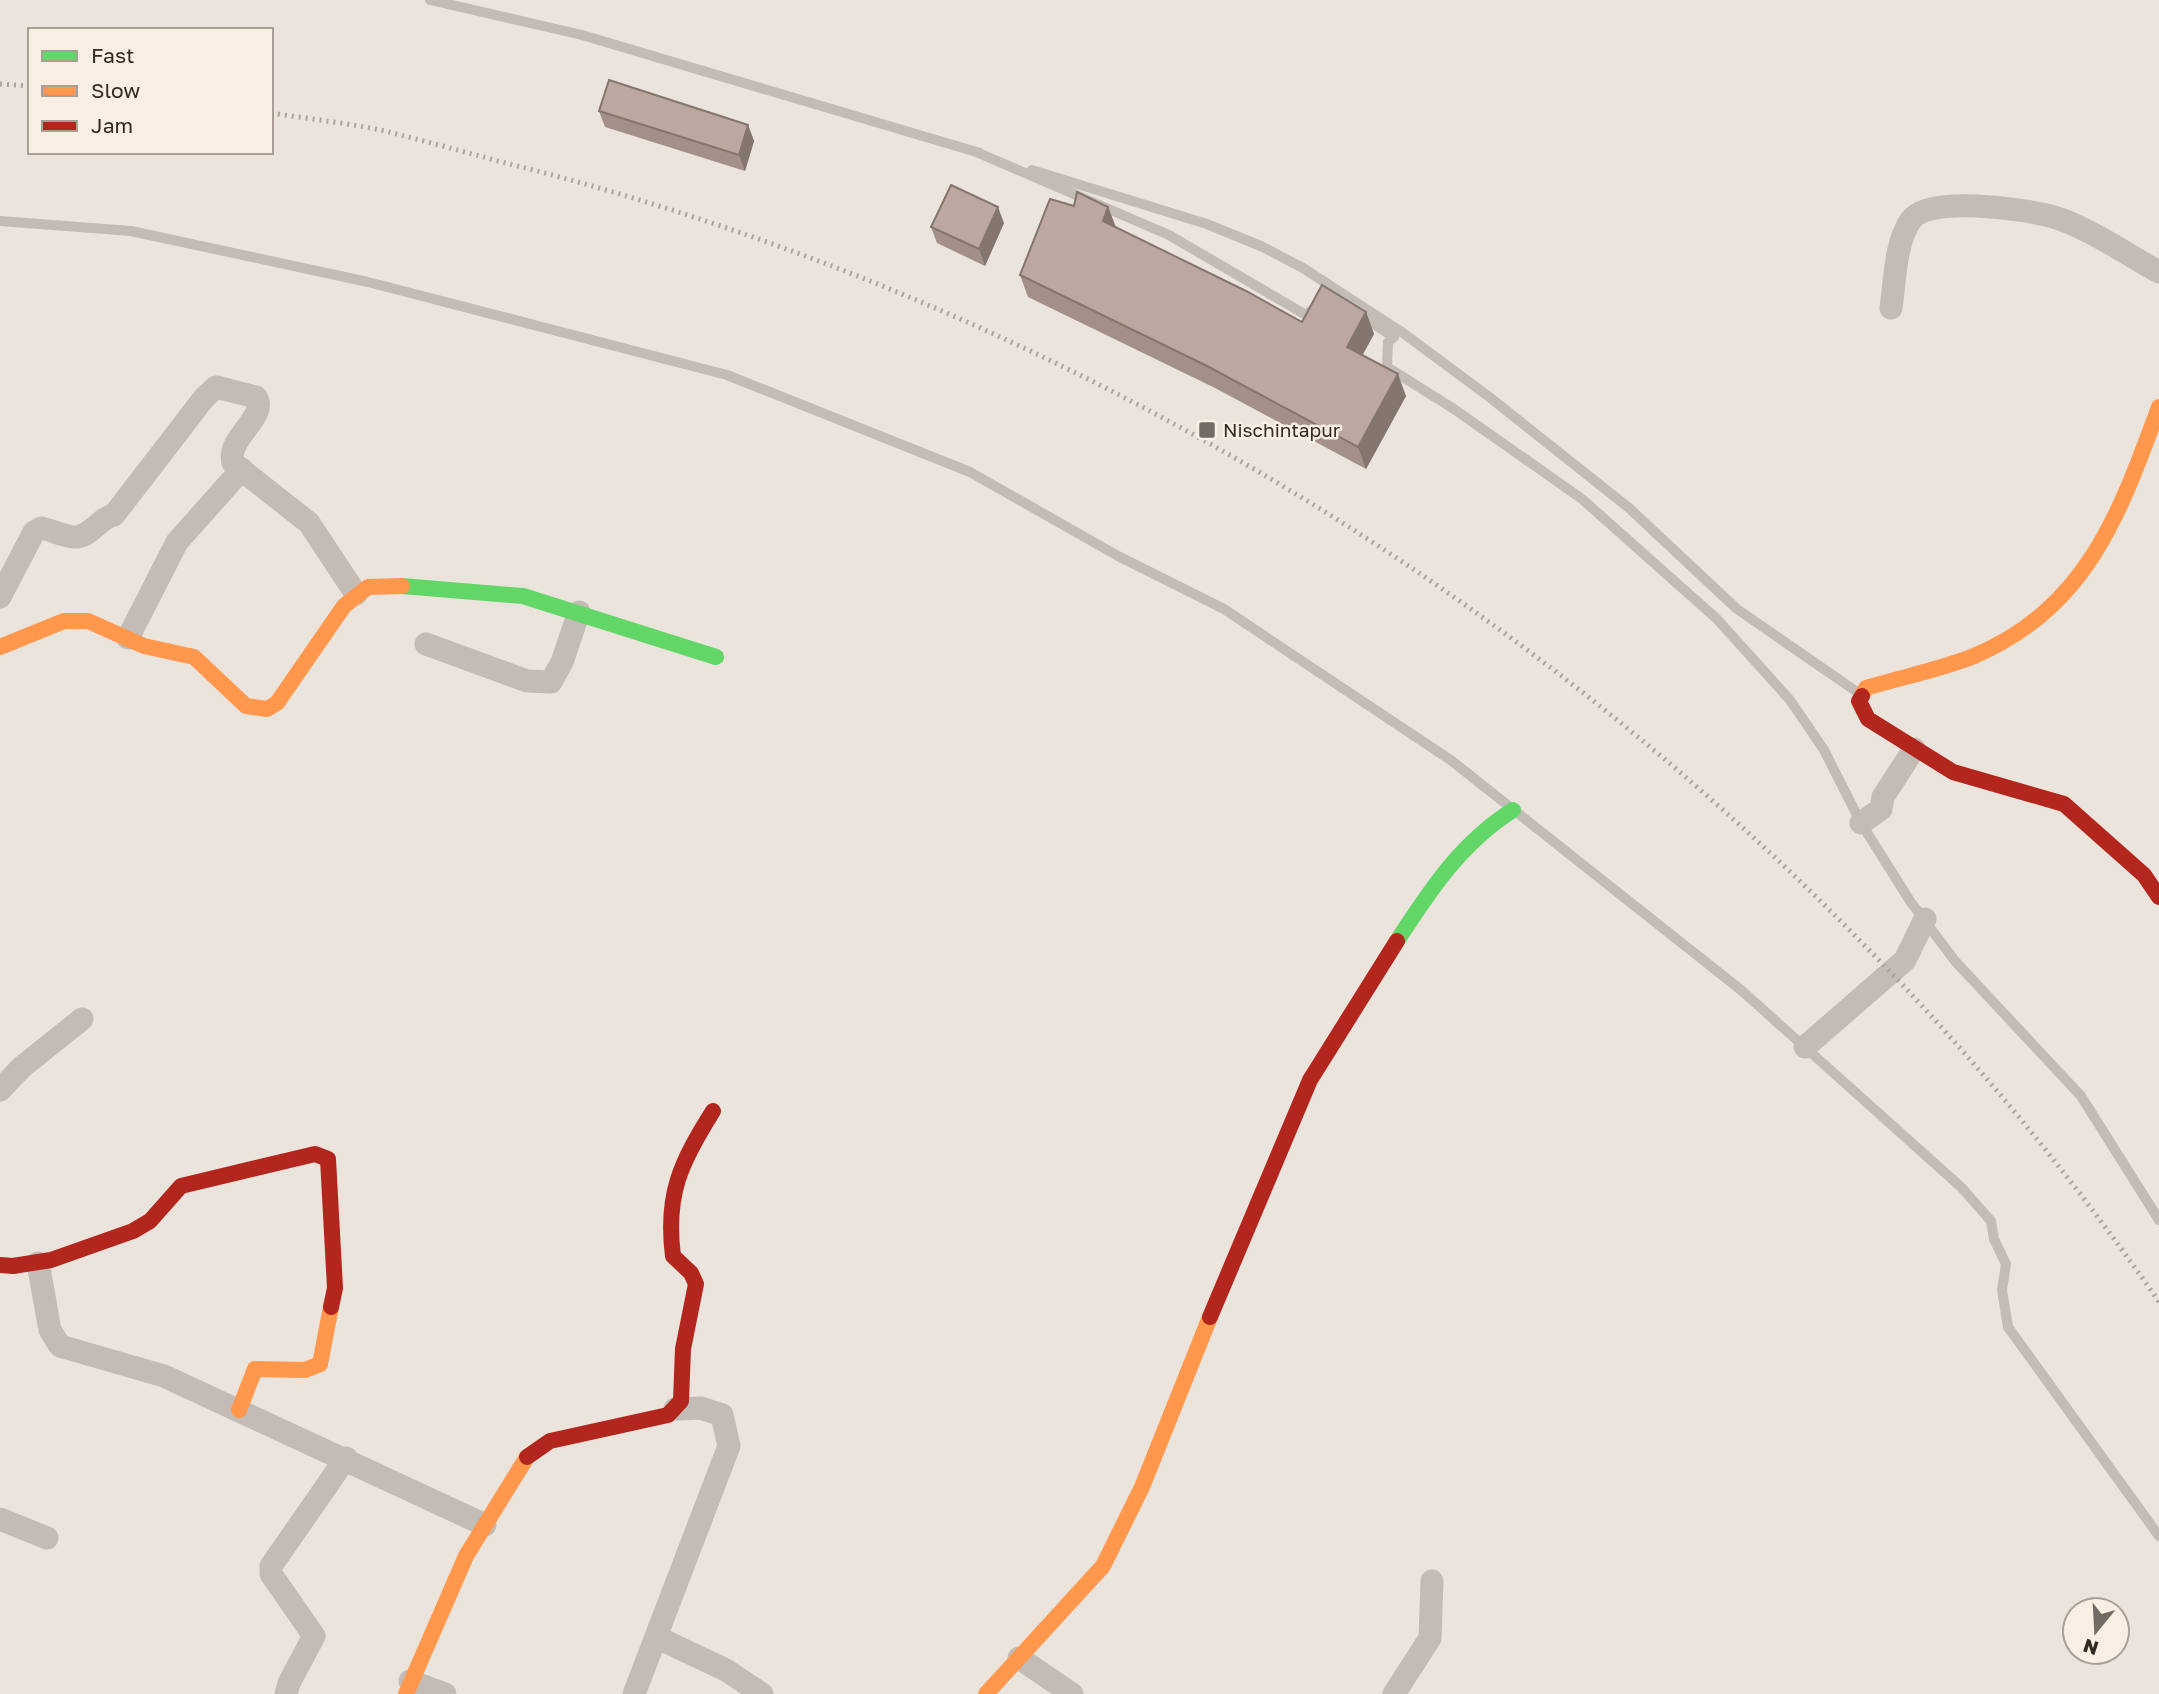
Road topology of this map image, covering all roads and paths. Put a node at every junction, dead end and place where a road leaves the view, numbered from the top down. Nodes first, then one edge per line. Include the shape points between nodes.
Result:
1 (430, 0) edge
2 (974, 151) junction
3 (0, 221) edge
4 (2159, 272) edge
5 (1891, 307) dead end
6 (2159, 407) edge
7 (242, 469) junction
8 (356, 594) junction
9 (0, 597) edge
10 (579, 612) junction
11 (128, 638) junction
12 (426, 644) dead end
13 (0, 647) edge
14 (716, 657) dead end
15 (1860, 694) junction
16 (1914, 750) junction
17 (1513, 810) junction
18 (1861, 822) junction
19 (2159, 897) edge
20 (1925, 919) junction
21 (82, 1019) dead end
22 (1804, 1047) junction
23 (0, 1090) edge
24 (713, 1111) dead end
25 (2159, 1220) edge
26 (38, 1263) junction
27 (0, 1265) edge
28 (675, 1409) junction
29 (239, 1410) junction
30 (346, 1458) junction
31 (0, 1520) edge
32 (485, 1525) junction
33 (2159, 1536) edge
34 (47, 1538) dead end
35 (1432, 1581) dead end
36 (656, 1637) junction
37 (1019, 1658) junction
38 (408, 1688) edge
39 (286, 1694) edge
40 (445, 1694) edge
41 (634, 1694) edge
42 (762, 1694) edge
43 (986, 1694) edge
44 (1072, 1694) edge
45 (1394, 1694) edge

1 - 2 lane via 582,36
2 - 15 lane via 1207,224 1303,268 1488,396 1629,508 1737,608
2 - 18 lane via 1169,235 1306,316 1324,298 1394,337 1388,342 1387,367 1582,499 1717,619 1790,700 1824,750
3 - 17 lane via 131,231 368,282 727,375 970,472 1118,556 1224,609 1452,761
4 - 5 street via 2050,216 1940,207 1921,210 1911,219 1903,237
6 - 15 street via 2110,526 2092,560 2061,594 1988,649 1866,688
7 - 8 street via 309,523
7 - 9 street via 231,455 260,402 216,387 122,509 82,536 41,528 34,533
7 - 11 street via 177,542
8 - 10 street via 384,585 501,593
8 - 11 street via 277,703 267,709 246,706 194,657
10 - 12 street via 551,682 527,681
10 - 14 street
11 - 13 street via 76,620
15 - 16 street via 1864,715
16 - 18 street via 1883,797 1881,809
16 - 19 street via 1953,772 2064,804 2144,875
17 - 22 lane via 1741,990
17 - 37 street via 1491,822 1438,878 1310,1080 1147,1477 1103,1566
18 - 20 lane
20 - 22 street via 1905,960
20 - 25 lane via 1955,961 2081,1096
21 - 23 street
22 - 33 lane via 1961,1186 1991,1221 2006,1264 2002,1290 2008,1327
24 - 28 street via 681,1163 670,1200 673,1256 691,1273 696,1294 683,1349 684,1389
26 - 27 street via 12,1269
26 - 29 street via 50,1330 60,1346 164,1376
26 - 29 street via 144,1226 181,1186 323,1154 328,1159 335,1288 323,1355 320,1364 305,1370 254,1369
28 - 32 street via 668,1415 550,1441 535,1449 520,1465
28 - 36 street via 701,1408 722,1415 729,1446
29 - 30 street
30 - 32 street
30 - 39 street via 271,1566 271,1574 314,1636
31 - 34 street
32 - 38 street via 456,1577
35 - 45 street via 1430,1638
36 - 41 street
36 - 42 street via 726,1670
37 - 43 street
37 - 44 street
38 - 40 street

